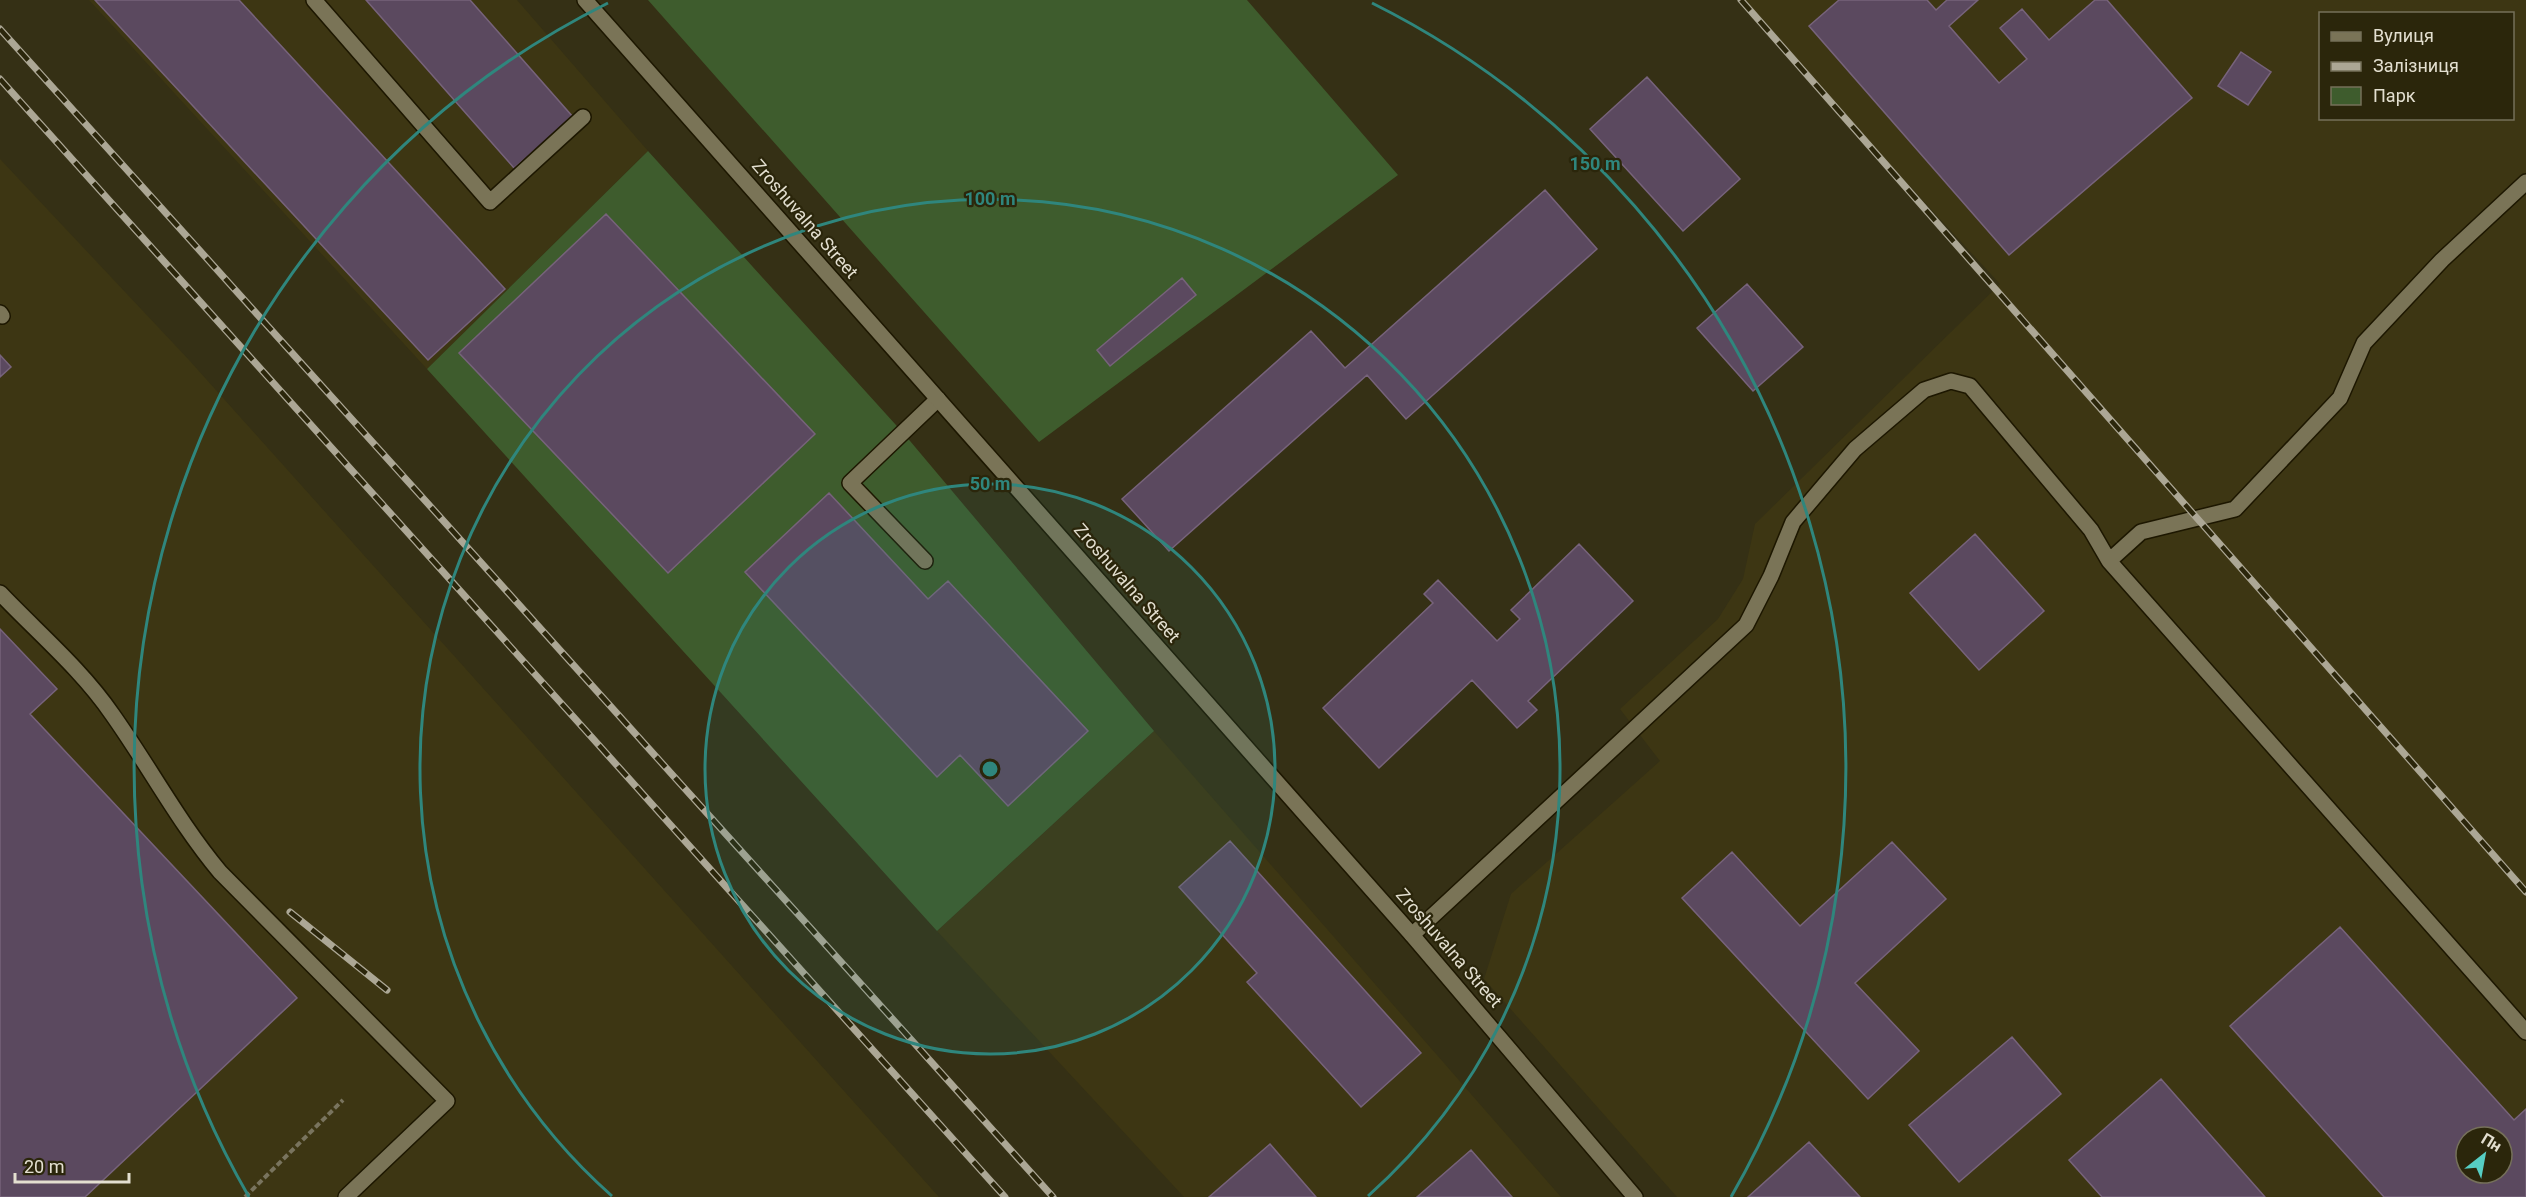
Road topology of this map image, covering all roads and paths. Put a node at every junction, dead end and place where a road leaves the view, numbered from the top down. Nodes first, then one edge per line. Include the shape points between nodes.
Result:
1 (314, 0) edge
2 (585, 0) edge
3 (583, 117) dead end
4 (2526, 182) edge
5 (938, 399) junction
6 (925, 561) dead end
7 (2109, 561) junction
8 (0, 593) edge
9 (1412, 934) junction
10 (2526, 1032) edge
11 (343, 1100) dead end
12 (245, 1197) edge
13 (346, 1197) edge
14 (1635, 1197) edge

1 - 3 street via 490,202
2 - 5 street, Zroshuvalna Street
4 - 7 street via 2442,260 2364,343 2340,398 2235,509 2141,532
5 - 6 street via 850,483
5 - 9 street, Zroshuvalna Street
7 - 9 street via 2091,530 1970,386 1951,381 1924,390 1855,450 1793,522 1746,625
7 - 10 street
8 - 13 street via 112,713 194,841 220,872 447,1101
9 - 14 street, Zroshuvalna Street
11 - 12 path

